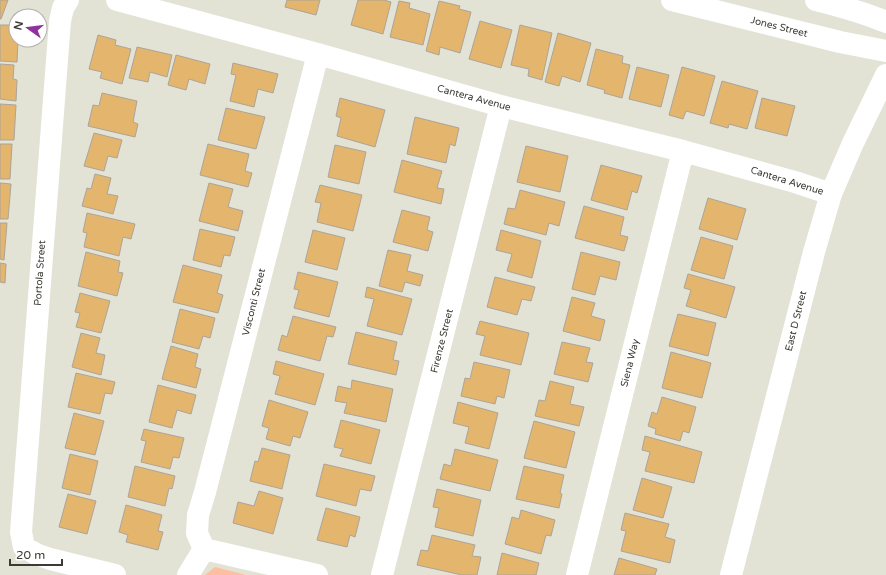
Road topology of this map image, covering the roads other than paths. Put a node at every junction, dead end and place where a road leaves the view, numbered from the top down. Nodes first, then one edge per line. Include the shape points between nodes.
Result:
1 (68, 0) edge
2 (117, 0) edge
3 (672, 0) edge
4 (816, 0) edge
5 (848, 4) edge
6 (886, 22) edge
7 (886, 51) edge
8 (318, 54) junction
9 (886, 75) edge
10 (500, 106) junction
11 (683, 151) junction
12 (831, 194) junction
13 (204, 549) junction
14 (114, 575) edge
15 (188, 575) edge
16 (317, 575) edge
17 (382, 575) edge
18 (577, 575) edge
19 (731, 575) edge

1 - 14 street, Portola Street via 60,21 21,532 24,547 36,554
2 - 8 street, Cantera Avenue
3 - 7 street, Jones Street
4 - 5 street
5 - 6 street
8 - 10 street, Cantera Avenue
8 - 13 street, Visconti Street via 198,515 197,533
9 - 12 street, East D Street
10 - 11 street, Cantera Avenue
10 - 17 street, Firenze Street
11 - 12 street, Cantera Avenue
11 - 18 street, Siena Way
12 - 19 street, East D Street
13 - 15 street
13 - 16 street

